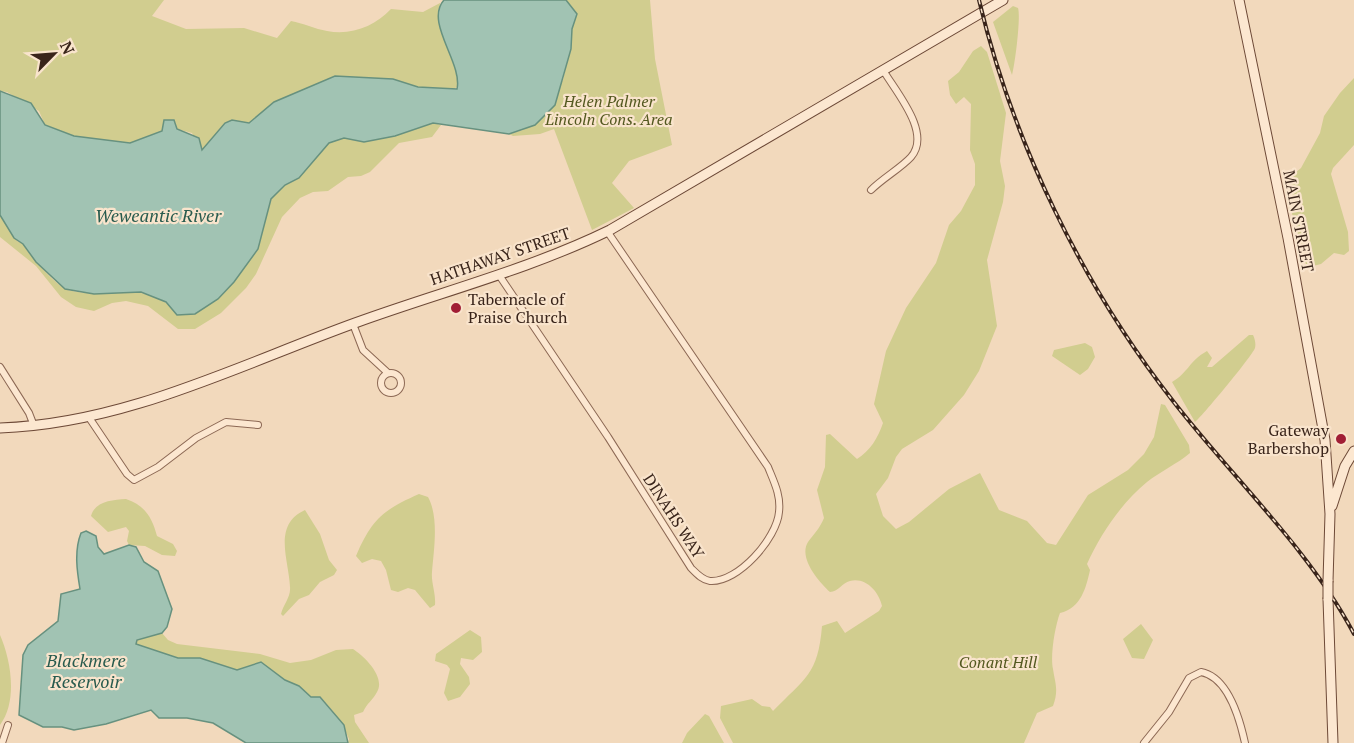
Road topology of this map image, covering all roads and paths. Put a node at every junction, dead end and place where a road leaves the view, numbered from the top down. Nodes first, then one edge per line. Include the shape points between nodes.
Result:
1 (1003, 0) edge
2 (1239, 0) edge
3 (884, 70) junction
4 (871, 190) dead end
5 (607, 231) junction
6 (499, 275) junction
7 (353, 324) junction
8 (0, 367) edge
9 (387, 373) dead end
10 (90, 419) junction
11 (258, 425) dead end
12 (34, 426) junction
13 (0, 428) edge
14 (1326, 448) junction
15 (1354, 451) edge
16 (1327, 460) junction
17 (1344, 470) junction
18 (1330, 514) junction
19 (8, 725) dead end
20 (2, 743) edge
21 (1144, 743) edge
22 (1245, 743) edge
23 (1333, 743) edge

1 - 3 street, HATHAWAY STREET
2 - 14 street, MAIN STREET
3 - 4 street via 916,127 918,142 912,156
3 - 5 street, HATHAWAY STREET
5 - 6 street, HATHAWAY STREET
5 - 6 street, DINAHS WAY via 768,467 776,486 779,514 772,537 755,557 717,580 706,580 691,568
6 - 7 street, HATHAWAY STREET
7 - 9 street via 363,350
7 - 10 street, HATHAWAY STREET via 274,356
8 - 12 street
10 - 11 street via 134,480 226,422
10 - 12 street, HATHAWAY STREET
12 - 13 street, HATHAWAY STREET
14 - 16 street, MAIN STREET
14 - 17 street
15 - 17 street
16 - 17 street via 1331,469
16 - 18 street, MAIN STREET
17 - 18 street
18 - 23 street, MAIN STREET, bridge via 1328,599
19 - 20 street
21 - 22 street via 1189,678 1201,672 1213,677 1228,696

